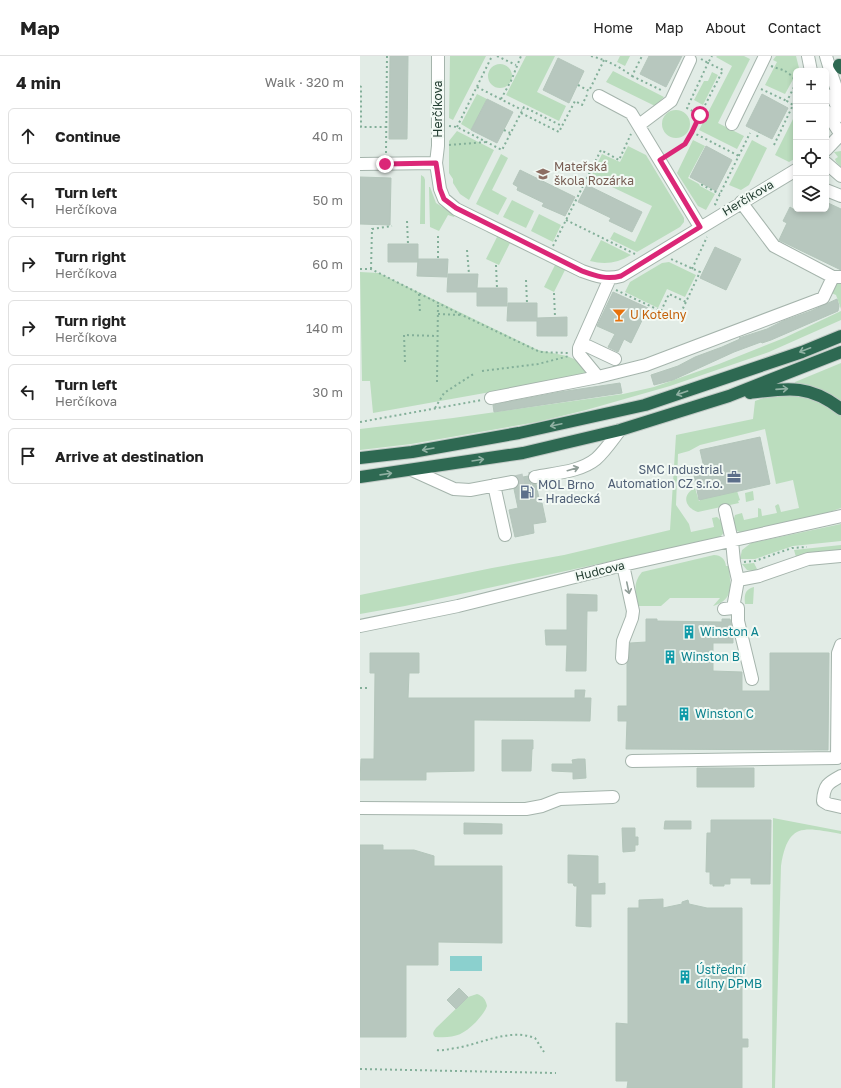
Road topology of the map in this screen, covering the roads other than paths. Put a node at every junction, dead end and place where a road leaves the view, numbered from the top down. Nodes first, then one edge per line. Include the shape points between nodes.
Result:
1 (438, 56) edge
2 (808, 56) edge
3 (820, 56) edge
4 (826, 56) edge
5 (764, 59) edge
6 (696, 60) road end
7 (810, 68) edge
8 (823, 68) edge
9 (829, 85) edge
10 (593, 95) road end
11 (841, 102) edge
12 (829, 116) edge
13 (841, 116) edge
14 (638, 124) junction
15 (732, 124) dead end
16 (841, 134) edge
17 (829, 147) edge
18 (436, 163) junction
19 (360, 164) edge
20 (829, 165) edge
21 (793, 172) edge
22 (840, 175) edge
23 (829, 191) edge
24 (841, 196) edge
25 (741, 202) junction
26 (705, 230) junction
27 (837, 277) edge
28 (609, 282) junction
29 (841, 336) edge
30 (580, 348) junction
31 (841, 352) edge
32 (615, 359) dead end
33 (598, 377) junction
34 (729, 396) junction
35 (491, 398) road end
36 (841, 408) edge
37 (620, 430) junction
38 (360, 458) edge
39 (412, 470) junction
40 (360, 477) edge
41 (535, 477) tunnel mouth
42 (512, 482) tunnel mouth
43 (494, 485) junction
44 (725, 510) dead end
45 (841, 516) edge
46 (505, 535) dead end
47 (732, 541) junction
48 (841, 556) edge
49 (623, 565) junction
50 (841, 566) edge
51 (738, 580) junction
52 (360, 626) edge
53 (841, 645) edge
54 (622, 658) dead end
55 (752, 679) dead end
56 (632, 761) dead end
57 (841, 776) edge
58 (613, 797) dead end
59 (841, 807) edge
60 (360, 808) edge

1 - 18 street, Herčíkova
2 - 7 street
3 - 8 street
4 - 11 street
5 - 15 street
6 - 14 street via 678,98
9 - 13 street
10 - 14 street via 631,113
12 - 16 street
14 - 26 street
16 - 17 street
18 - 19 street
18 - 28 street, Herčíkova via 444,199 456,208
20 - 22 street
21 - 25 street, Herčíkova
23 - 24 street
25 - 26 street, Herčíkova
25 - 27 street via 774,246
26 - 28 street, Herčíkova
27 - 33 street via 823,298 646,365
28 - 30 street
29 -> 38 highway via 802,352 645,405 520,433 412,452
30 - 32 street
30 - 33 street
31 - 34 highway
33 - 35 street
34 -> 36 highway via 790,388 819,394
34 - 37 highway
39 -> 37 highway via 523,453
41 -> 37 street via 573,470 588,464 597,458
40 -> 39 highway
39 - 43 street via 454,489 470,490
42 - 43 street
43 - 46 street
44 - 47 street
45 - 47 street, Hudcova
47 - 49 street, Hudcova
47 - 51 street
48 - 50 street
48 - 51 street via 808,559 759,576
49 - 52 street, Hudcova via 458,606
49 -> 54 street via 633,610 623,641
51 - 55 street via 736,608
53 - 56 street via 838,653 837,758
57 - 59 street via 828,783 823,801
58 - 60 street via 560,799 526,809

